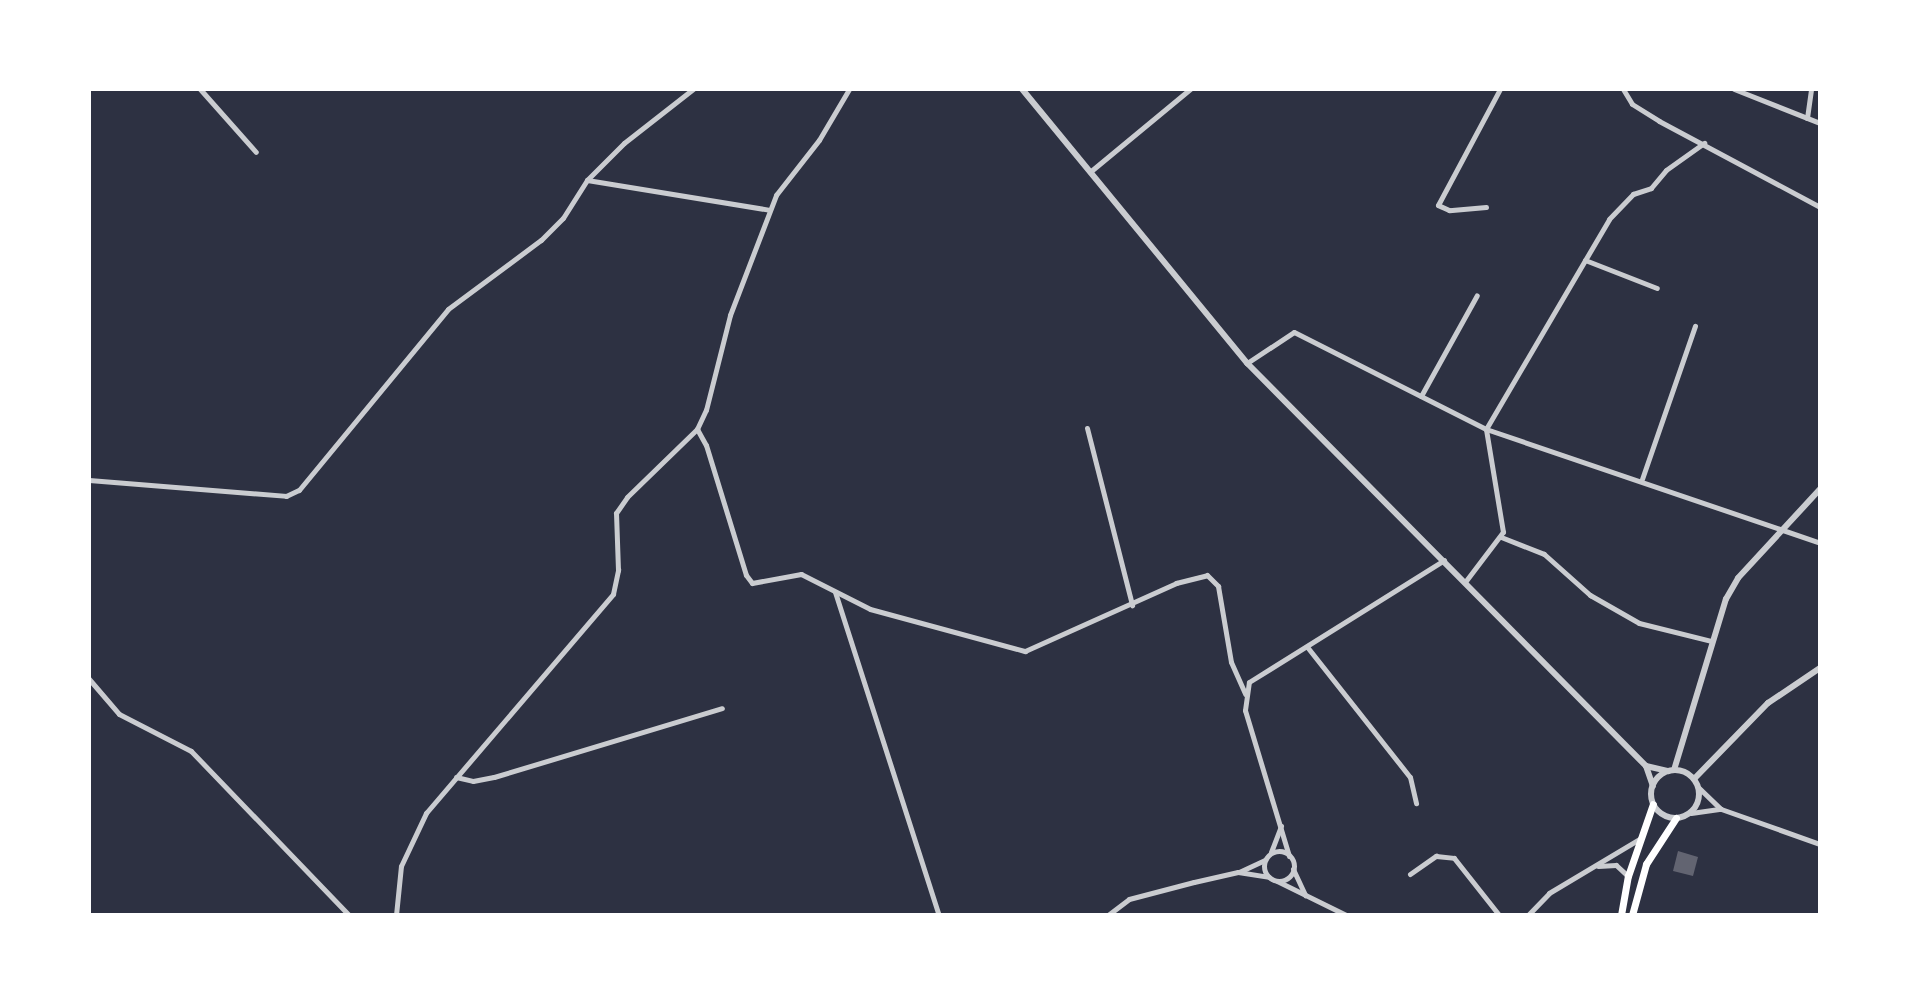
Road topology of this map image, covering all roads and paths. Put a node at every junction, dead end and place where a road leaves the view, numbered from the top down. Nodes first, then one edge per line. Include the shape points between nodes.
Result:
1 (200, 89) edge
2 (693, 89) edge
3 (849, 89) edge
4 (1022, 89) edge
5 (1190, 89) edge
6 (1500, 89) edge
7 (1623, 89) edge
8 (1734, 89) edge
9 (1811, 89) edge
10 (1742, 91) edge
11 (1807, 118) junction
12 (1820, 123) edge
13 (1704, 143) junction
14 (256, 152) dead end
15 (1091, 171) junction
16 (587, 180) junction
17 (1486, 206) dead end
18 (1820, 207) edge
19 (770, 210) junction
20 (1585, 260) junction
21 (1657, 288) dead end
22 (1477, 295) dead end
23 (1695, 326) dead end
24 (1247, 363) junction
25 (1421, 396) junction
26 (1087, 428) dead end
27 (697, 429) junction
28 (1486, 429) junction
29 (89, 480) edge
30 (1642, 480) junction
31 (1820, 489) edge
32 (1783, 530) junction
33 (1501, 537) junction
34 (1820, 543) edge
35 (1444, 560) junction
36 (1465, 582) junction
37 (835, 592) junction
38 (1132, 605) junction
39 (1711, 641) junction
40 (1308, 648) junction
41 (1820, 668) edge
42 (89, 679) edge
43 (1245, 694) junction
44 (722, 708) dead end
45 (1646, 766) junction
46 (1671, 771) junction
47 (456, 777) junction
48 (1695, 779) junction
49 (1653, 786) junction
50 (1699, 788) junction
51 (1416, 803) dead end
52 (1653, 804) junction
53 (1721, 809) junction
54 (1691, 813) junction
55 (1676, 818) junction
56 (1281, 826) junction
57 (1644, 837) junction
58 (1820, 844) edge
59 (1270, 854) junction
60 (1289, 856) junction
61 (1265, 860) junction
62 (1595, 866) junction
63 (1293, 869) junction
64 (1238, 872) junction
65 (1410, 874) dead end
66 (1628, 876) junction
67 (1269, 877) junction
68 (1276, 880) junction
69 (1305, 895) junction
70 (349, 915) edge
71 (396, 915) edge
72 (939, 915) edge
73 (1108, 915) edge
74 (1346, 915) edge
75 (1499, 915) edge
76 (1528, 915) edge
77 (1621, 915) edge
78 (1632, 915) edge

1 - 14 street
2 - 16 street via 624,142
3 - 19 street
4 - 15 street
5 - 15 street
6 - 17 street via 1438,205 1448,210
7 - 13 street via 1632,104
8 - 10 street
9 - 11 street
10 - 11 street
11 - 12 street
13 - 18 street
13 - 20 street via 1666,170 1651,188 1633,194 1609,219
15 - 24 street
16 - 19 street
16 - 29 street via 563,218 541,240 448,309 299,490 286,496
19 - 27 street via 730,315
20 - 21 street
20 - 28 street
22 - 25 street
23 - 30 street
24 - 25 street via 1294,332
24 - 35 street
25 - 28 street
26 - 38 street
27 - 37 street via 749,581 796,573
27 - 47 street via 627,496 616,513 618,570 613,594
28 - 30 street
28 - 33 street
30 - 32 street
31 - 32 street
32 - 34 street
32 - 39 street via 1738,578
33 - 36 street
33 - 39 street via 1544,554 1590,595 1639,623
35 - 36 street
35 - 40 street
36 - 45 street
37 - 38 street via 898,618 1025,652
37 - 72 street
38 - 43 street via 1196,575 1211,576 1218,586 1231,662
39 - 46 street
40 - 43 street via 1256,674
40 - 51 street via 1410,778
41 - 48 street via 1768,703
42 - 70 street via 119,715 191,751
43 - 56 street via 1245,710
44 - 47 street via 494,777 473,781
45 - 46 street
45 - 49 street
46 - 48 street
46 - 49 street
47 - 71 street via 413,837 401,866
48 - 50 street
49 - 52 street
50 - 53 street
50 - 54 street via 1699,802
52 - 55 street via 1661,814
52 - 57 main road
53 - 54 street
53 - 58 street
54 - 55 street
55 - 78 main road via 1646,864
56 - 59 street
56 - 60 street
57 - 62 street
57 - 66 main road
59 - 60 street
59 - 61 street
60 - 63 street
61 - 64 street
61 - 67 street
62 - 66 street via 1616,866
62 - 76 street via 1549,893
63 - 68 street via 1288,877
63 - 69 street
64 - 67 street
64 - 73 street via 1129,899
65 - 75 street via 1436,856 1454,858
66 - 77 main road
67 - 68 street
68 - 69 street
69 - 74 street

